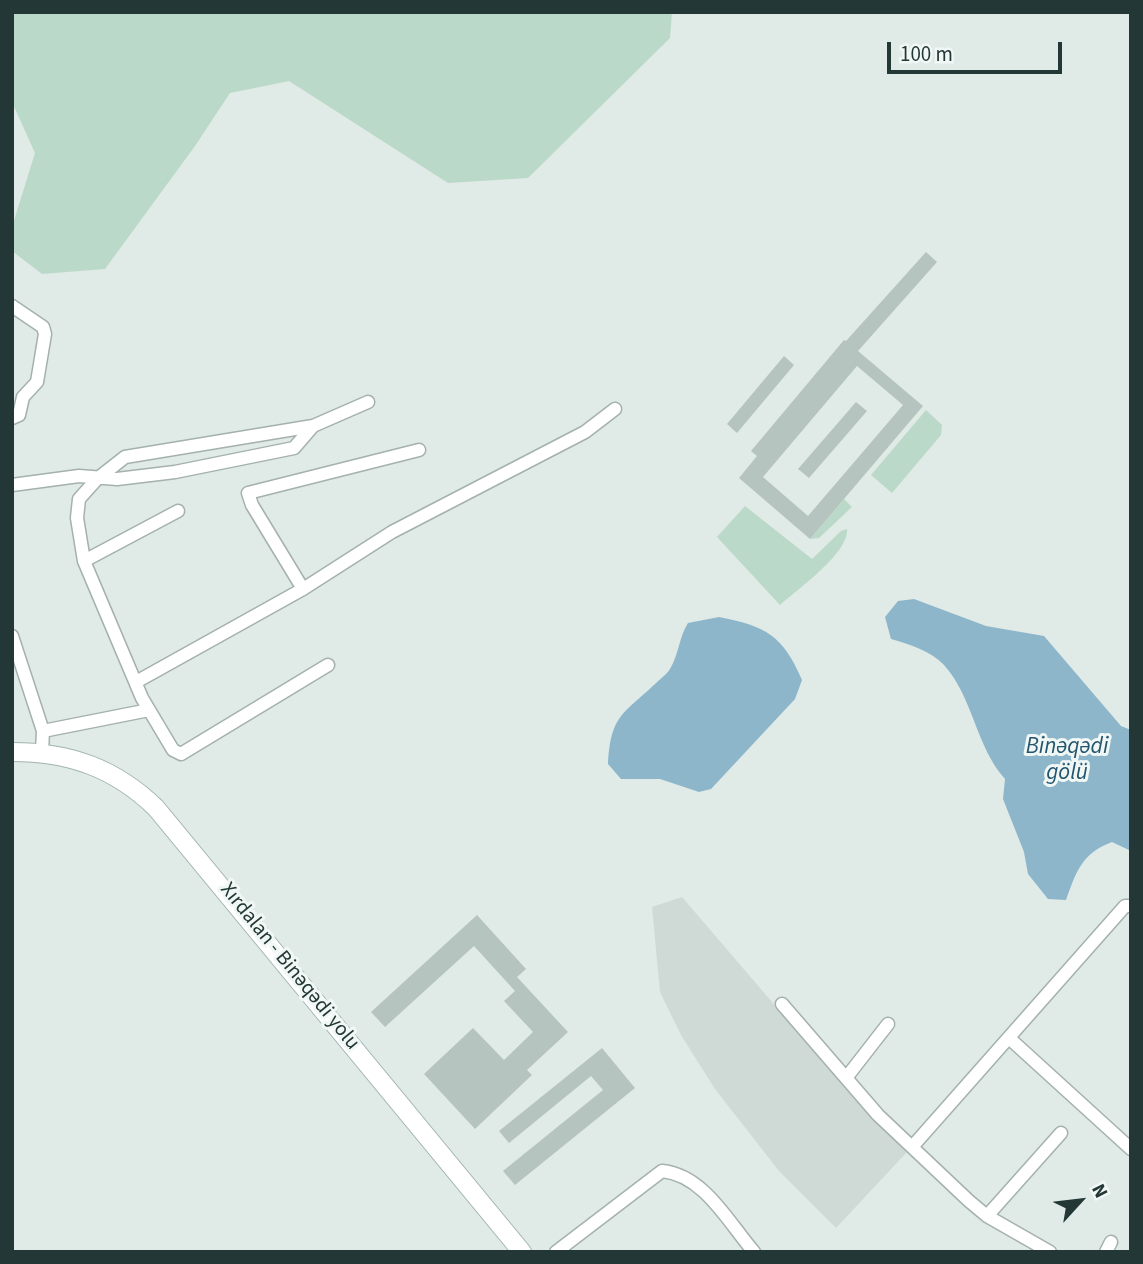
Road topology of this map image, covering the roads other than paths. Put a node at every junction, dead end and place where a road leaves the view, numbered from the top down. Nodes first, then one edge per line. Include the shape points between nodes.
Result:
1 (12, 306) edge
2 (368, 402) dead end
3 (615, 409) dead end
4 (12, 418) edge
5 (313, 426) junction
6 (419, 450) dead end
7 (97, 479) junction
8 (12, 485) edge
9 (178, 511) dead end
10 (84, 561) junction
11 (303, 589) junction
12 (12, 636) edge
13 (328, 665) dead end
14 (135, 682) junction
15 (149, 710) junction
16 (43, 731) junction
17 (12, 752) edge
18 (42, 752) junction
19 (1131, 906) edge
20 (782, 1004) dead end
21 (888, 1024) dead end
22 (1009, 1038) junction
23 (846, 1078) junction
24 (1061, 1133) dead end
25 (912, 1147) junction
26 (1131, 1149) edge
27 (987, 1216) junction
28 (522, 1252) edge
29 (555, 1252) edge
30 (754, 1252) edge
31 (1050, 1252) edge

1 - 4 street via 43,327 45,334 37,382 23,397 19,415
2 - 5 street
3 - 11 street via 585,432 365,548
5 - 7 street via 125,457
5 - 7 street via 294,448 175,472
6 - 11 street via 248,493
7 - 8 street via 79,476
7 - 10 street via 79,499 77,518
9 - 10 street
10 - 14 street
11 - 14 street
12 - 16 street
13 - 15 street via 181,754 173,750
14 - 15 street
15 - 16 street
16 - 18 street
17 - 18 main road, Xırdalan - Binəqədi yolu
18 - 28 main road, Xırdalan - Binəqədi yolu via 104,769 156,808
19 - 22 street via 1125,906
20 - 23 street
21 - 23 street
22 - 25 street
22 - 26 street
23 - 25 street
24 - 27 street
25 - 27 street
27 - 31 street
29 - 30 street via 662,1171 694,1181

